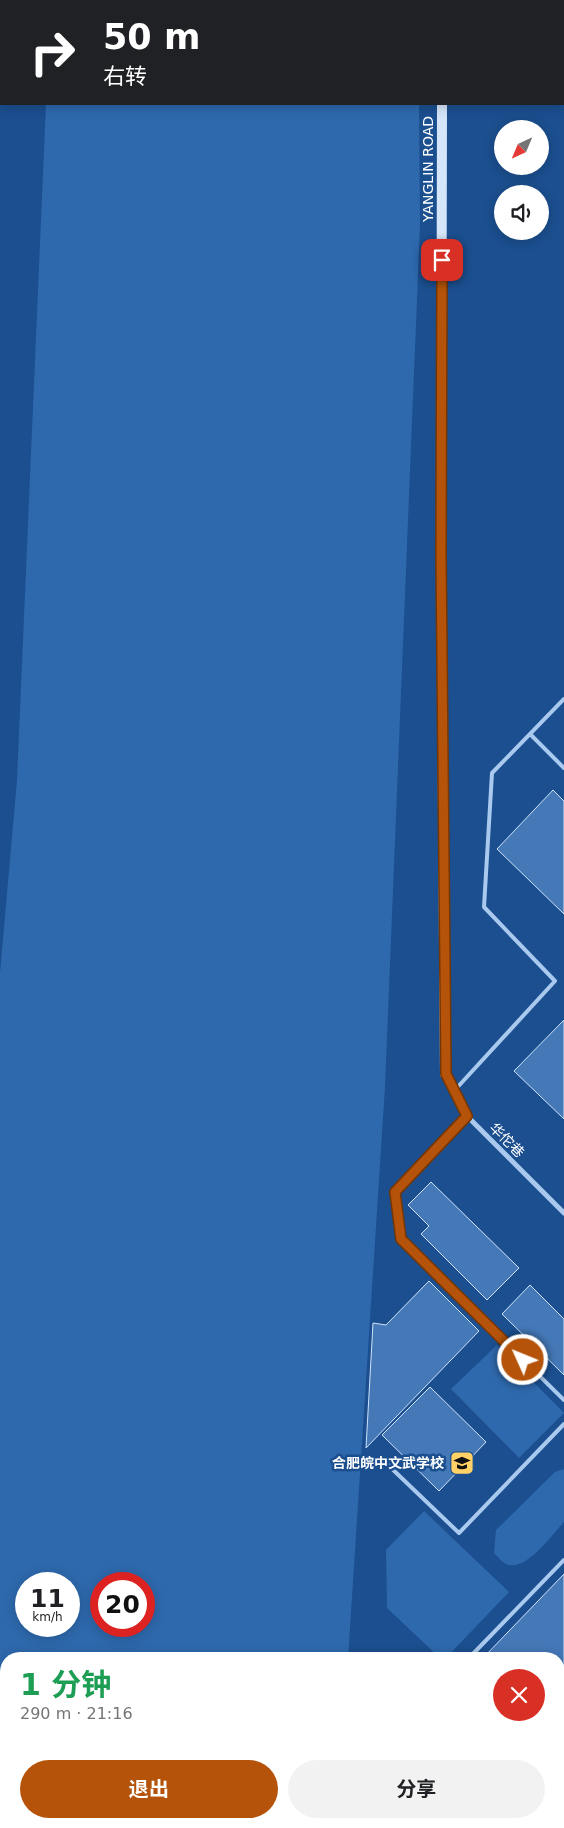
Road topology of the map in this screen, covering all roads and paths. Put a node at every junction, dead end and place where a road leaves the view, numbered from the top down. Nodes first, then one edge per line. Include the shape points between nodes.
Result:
1 (442, 105) edge
2 (564, 699) edge
3 (530, 734) junction
4 (564, 768) edge
5 (446, 1074) joint
6 (454, 1091) junction
7 (467, 1116) junction
8 (564, 1213) edge
9 (564, 1400) edge
10 (564, 1424) edge
11 (387, 1464) dead end
12 (564, 1560) edge
13 (475, 1652) edge

1 - 5 street, YANGLIN ROAD via 441,563
2 - 3 lane
3 - 4 lane
3 - 6 lane via 492,773 484,907 555,981
5 - 6 street, 华佗巷
6 - 7 street, 华佗巷
7 - 8 street, 华佗巷
7 - 9 lane via 395,1192 401,1239
10 - 11 lane via 459,1533
12 - 13 lane

